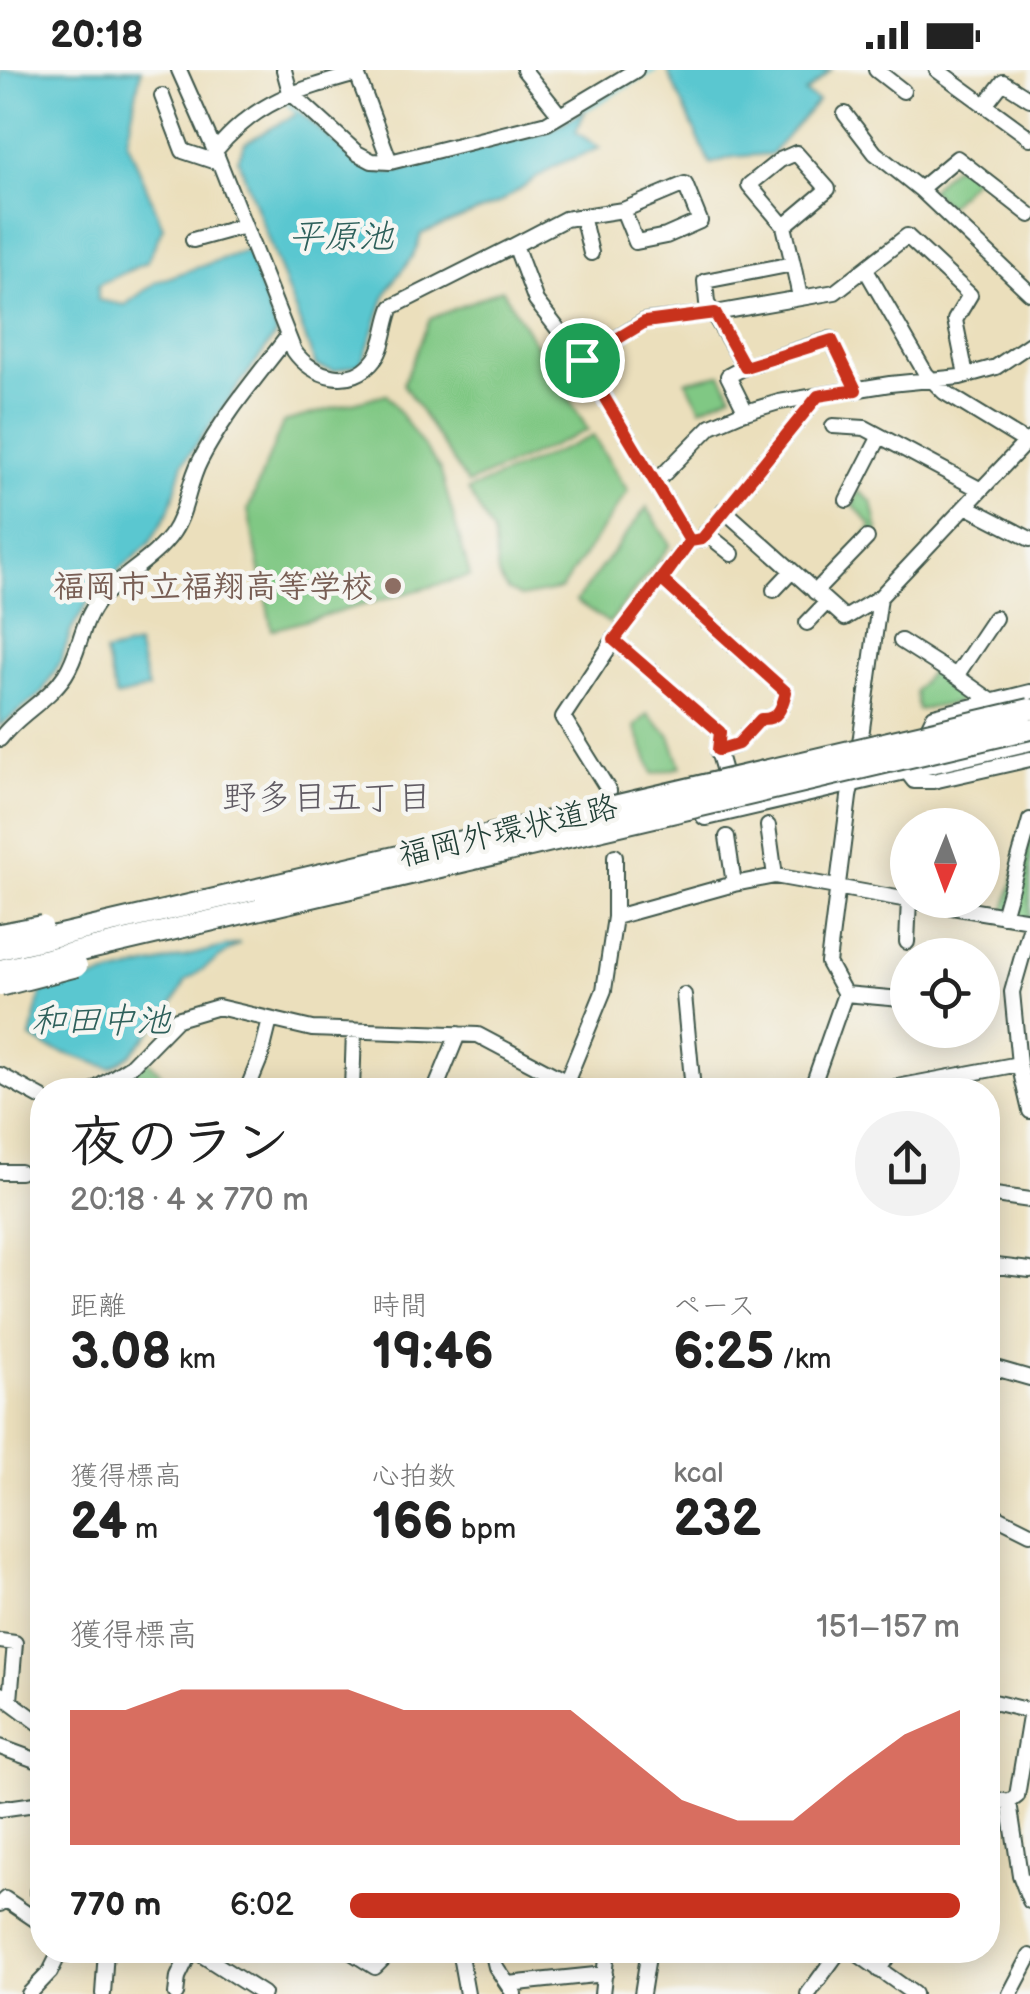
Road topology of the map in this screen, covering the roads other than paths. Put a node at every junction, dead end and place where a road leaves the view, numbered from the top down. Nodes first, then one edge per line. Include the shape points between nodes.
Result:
1 (179, 70) edge
2 (284, 70) edge
3 (524, 70) edge
4 (876, 70) edge
5 (937, 70) edge
6 (628, 71) edge
7 (358, 72) edge
8 (904, 91) dead end
9 (290, 92) junction
10 (162, 96) dead end
11 (1030, 99) edge
12 (986, 104) junction
13 (845, 114) dead end
14 (560, 116) junction
15 (1030, 138) edge
16 (217, 157) junction
17 (390, 162) junction
18 (920, 189) junction
19 (623, 210) junction
20 (1030, 215) edge
21 (582, 216) junction
22 (244, 226) junction
23 (784, 226) junction
24 (193, 240) dead end
25 (515, 245) junction
26 (591, 252) dead end
27 (794, 264) junction
28 (866, 270) junction
29 (1030, 292) edge
30 (800, 297) junction
31 (715, 313) junction
32 (288, 336) junction
33 (1030, 344) edge
34 (582, 360) junction
35 (745, 367) junction
36 (966, 375) junction
37 (933, 380) junction
38 (856, 390) junction
39 (818, 396) junction
40 (746, 412) junction
41 (833, 426) dead end
42 (880, 436) junction
43 (1028, 440) edge
44 (656, 482) junction
45 (982, 490) junction
46 (847, 500) dead end
47 (966, 506) junction
48 (724, 510) junction
49 (706, 533) junction
50 (867, 538) dead end
51 (1030, 540) edge
52 (690, 541) junction
53 (732, 554) dead end
54 (792, 571) junction
55 (662, 580) junction
56 (774, 590) dead end
57 (815, 592) junction
58 (880, 597) junction
59 (827, 602) junction
60 (995, 618) dead end
61 (807, 623) dead end
62 (614, 640) junction
63 (901, 642) dead end
64 (956, 676) junction
65 (1030, 692) edge
66 (993, 702) junction
67 (1030, 712) edge
68 (1030, 729) edge
69 (0, 738) edge
70 (924, 738) junction
71 (1030, 740) edge
72 (718, 750) junction
73 (857, 752) junction
74 (1030, 759) edge
75 (904, 768) junction
76 (726, 782) junction
77 (852, 782) junction
78 (609, 790) dead end
79 (1030, 820) edge
80 (768, 826) dead end
81 (727, 837) dead end
82 (484, 838) junction
83 (616, 856) dead end
84 (775, 876) junction
85 (734, 884) junction
86 (838, 888) junction
87 (329, 894) junction
88 (890, 897) edge
89 (1000, 915) edge
90 (1003, 916) junction
91 (616, 917) junction
92 (1030, 920) edge
93 (1030, 928) edge
94 (0, 934) edge
95 (0, 949) edge
96 (0, 970) edge
97 (0, 982) edge
98 (845, 994) junction
99 (684, 995) dead end
100 (890, 998) edge
101 (270, 1020) junction
102 (354, 1031) junction
103 (458, 1034) junction
104 (1018, 1064) junction
105 (0, 1075) edge
106 (112, 1078) edge
107 (252, 1078) edge
108 (352, 1078) edge
109 (440, 1078) edge
110 (553, 1078) edge
111 (568, 1078) edge
112 (692, 1078) edge
113 (814, 1078) edge
114 (944, 1078) edge
115 (30, 1091) edge
116 (1030, 1111) edge
117 (0, 1172) edge
118 (20, 1172) dead end
119 (1000, 1196) edge
120 (1030, 1200) edge
121 (1000, 1267) edge
122 (1030, 1270) edge
123 (1000, 1369) edge
124 (1030, 1378) edge
125 (1000, 1518) edge
126 (1030, 1533) edge
127 (0, 1641) edge
128 (5, 1697) edge
129 (1000, 1707) edge
130 (1030, 1714) edge
131 (30, 1716) edge
132 (0, 1747) edge
133 (30, 1756) edge
134 (1019, 1798) edge
135 (30, 1805) edge
136 (0, 1809) edge
137 (1023, 1853) edge
138 (1030, 1900) edge
139 (0, 1904) edge
140 (30, 1916) edge
141 (1030, 1956) edge
142 (54, 1963) edge
143 (103, 1963) edge
144 (186, 1963) edge
145 (227, 1963) edge
146 (461, 1963) edge
147 (495, 1963) edge
148 (606, 1963) edge
149 (647, 1963) edge
150 (831, 1963) edge
151 (870, 1963) edge
152 (884, 1963) edge
153 (880, 1970) junction
154 (604, 1974) junction
155 (511, 1989) edge
156 (29, 1994) edge
157 (102, 1994) edge
158 (176, 1994) edge
159 (263, 1994) edge
160 (467, 1994) edge
161 (602, 1994) edge
162 (642, 1994) edge
163 (808, 1994) edge
164 (914, 1994) edge
165 (1010, 1994) edge

1 - 16 street
2 - 9 street
3 - 14 street
4 - 8 street
5 - 12 street
6 - 14 street
7 - 9 street
7 - 17 street
9 - 16 street via 233,129
9 - 17 street via 357,153
10 - 16 street via 183,150
11 - 12 street via 1003,82
12 - 15 street
13 - 18 street via 874,152
14 - 17 street
16 - 22 street
18 - 20 street via 957,158
18 - 29 street
19 - 19 street via 636,242 700,221 685,184
19 - 21 street
21 - 25 street
21 - 26 street
22 - 24 street
22 - 32 street
23 - 23 street via 828,190 796,153 749,185
23 - 27 street
25 - 32 street via 392,306 375,360 347,376 328,377 304,365
25 - 34 street via 536,302
27 - 30 street
27 - 31 street via 705,281
28 - 30 street via 835,292
28 - 36 street via 906,236 970,295 955,320
28 - 37 street
30 - 31 street
31 - 34 street via 645,322
31 - 35 street
32 - 69 street via 201,459 170,537 87,614 67,673
33 - 36 street via 996,367
34 - 44 street
35 - 38 street via 832,340
35 - 40 street via 728,376
36 - 37 street
37 - 38 street
37 - 43 street
38 - 39 street
39 - 40 street
39 - 48 street
40 - 44 street via 711,426
41 - 42 street
42 - 45 street
42 - 46 street
43 - 45 street
44 - 52 street
45 - 47 street
47 - 51 street
47 - 58 street
48 - 49 street
48 - 54 street
49 - 52 street
49 - 53 street
50 - 57 street
52 - 55 street
54 - 56 street
54 - 57 street
55 - 62 street
55 - 72 street via 786,692 781,711 761,719 738,744
57 - 59 street
58 - 59 street via 845,618
58 - 73 street
59 - 61 street
60 - 64 street
62 - 72 street via 720,732
62 - 78 street via 563,716
63 - 64 street
64 - 66 street
65 - 66 street
66 - 70 street via 934,716
67 - 70 highway, 福岡外環状道路
67 - 82 highway, bridge
68 - 87 highway, bridge
70 - 73 highway, 福岡外環状道路
71 - 75 highway, 福岡外環状道路
72 - 76 street
73 - 76 highway, 福岡外環状道路
73 - 77 street
74 - 75 street via 933,781 914,782
75 - 77 highway, 福岡外環状道路
76 - 95 highway, 福岡外環状道路, bridge
77 - 86 street
77 - 97 highway, 福岡外環状道路, bridge
79 - 90 street
80 - 84 street
81 - 85 street
82 - 94 highway, bridge via 354,858
82 - 95 highway, bridge
83 - 91 street
84 - 85 street
84 - 86 street
85 - 91 street
86 - 88 street
86 - 98 street via 828,964
87 - 96 highway, bridge
87 - 97 highway, bridge via 144,949
89 - 90 street
90 - 92 street
91 - 111 street via 604,990
93 - 104 street via 1012,992
98 - 100 street
98 - 113 street
99 - 112 street
101 - 102 street
101 - 106 street via 218,1008 176,1019
101 - 107 street
102 - 103 street
102 - 108 street
103 - 109 street
103 - 110 street via 478,1034
104 - 114 street
104 - 116 street
105 - 115 street
117 - 118 street
119 - 120 street
121 - 122 street
123 - 124 street
125 - 126 street
127 - 128 street via 15,1644
128 - 131 street
129 - 130 street
130 - 134 street
132 - 133 street
134 - 137 street
135 - 136 street
137 - 138 street via 1020,1875
139 - 140 street via 5,1899
141 - 165 street
142 - 156 street
143 - 157 street
144 - 158 street
145 - 159 street
146 - 160 street
147 - 155 street
148 - 154 street
149 - 162 street
150 - 163 street
151 - 153 street
152 - 153 street
153 - 164 street
154 - 155 street
154 - 161 street

